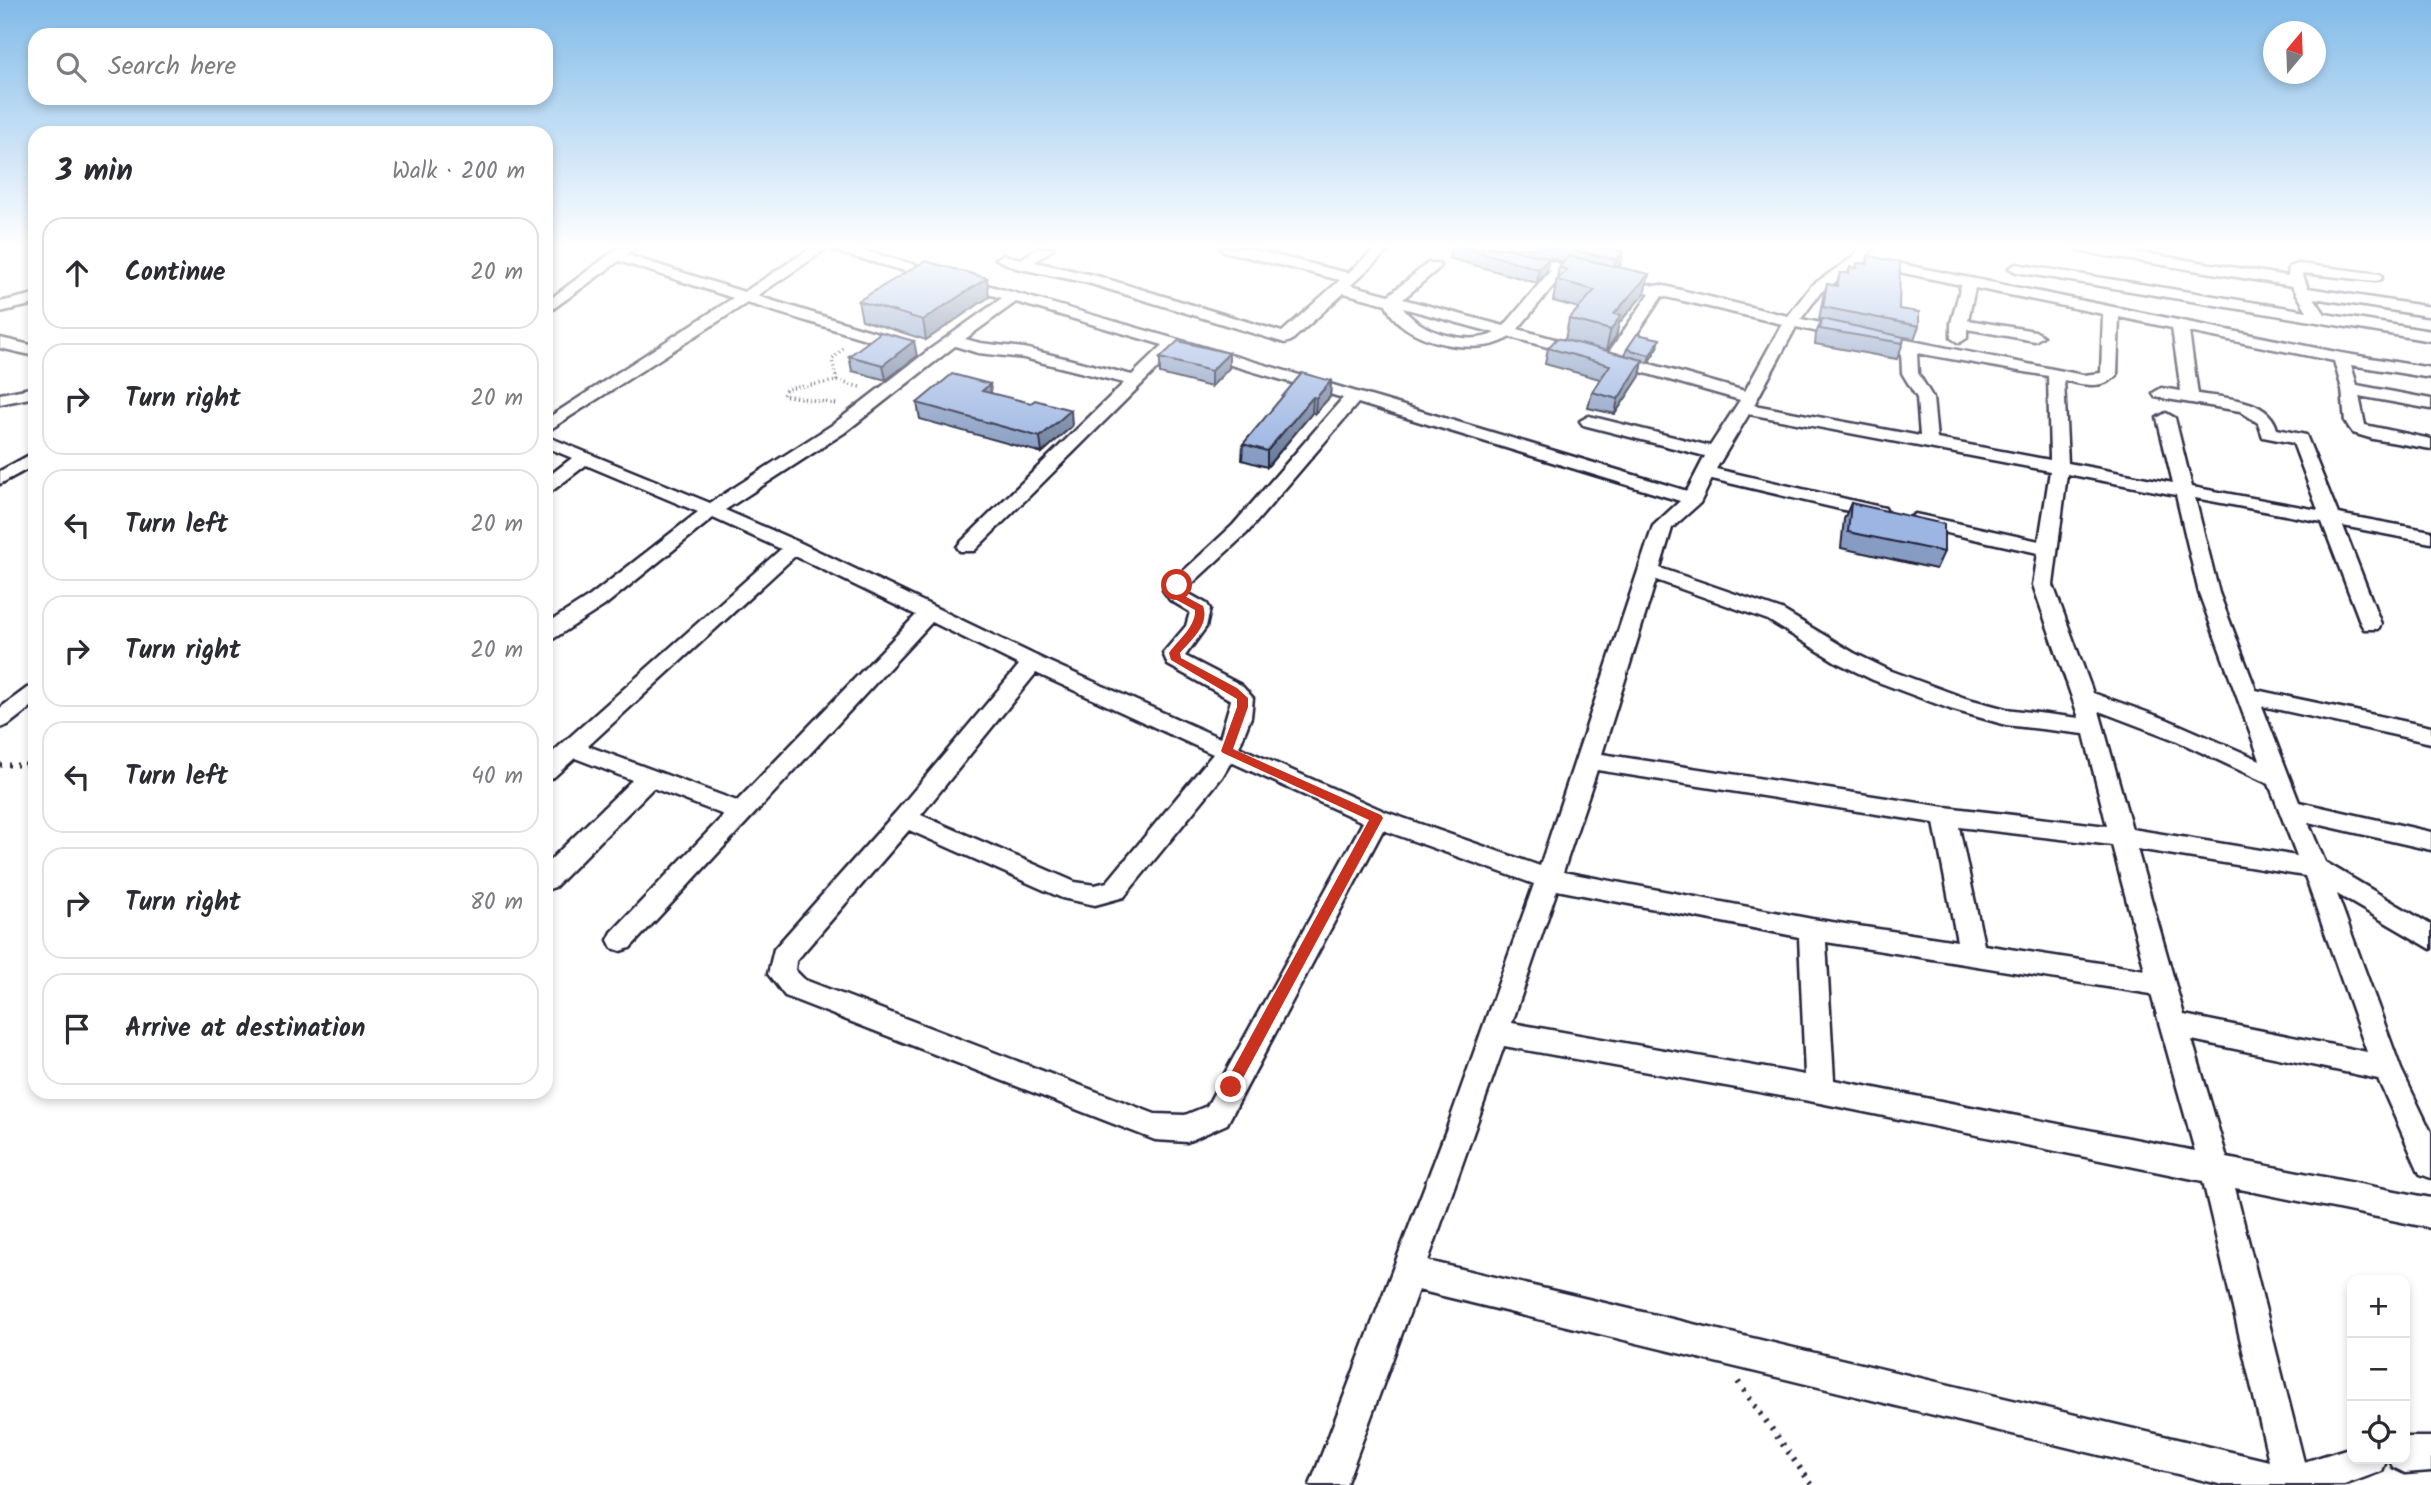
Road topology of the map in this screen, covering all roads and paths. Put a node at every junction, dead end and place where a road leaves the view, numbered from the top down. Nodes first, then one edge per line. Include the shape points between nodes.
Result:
1 (714, 317) edge
2 (810, 317) edge
3 (985, 317) edge
4 (1078, 317) edge
5 (1187, 317) edge
6 (1308, 317) edge
7 (1399, 317) edge
8 (1457, 317) edge
9 (1519, 317) edge
10 (1641, 317) edge
11 (1772, 317) edge
12 (1795, 317) edge
13 (1960, 317) edge
14 (2022, 317) edge
15 (2036, 317) edge
16 (2111, 317) edge
17 (2137, 317) edge
18 (2310, 317) edge
19 (2320, 319) joint
20 (1791, 322) junction
21 (1959, 323) junction
22 (2180, 326) junction
23 (1507, 331) junction
24 (857, 333) junction
25 (2431, 337) edge
26 (953, 340) junction
27 (0, 343) edge
28 (1172, 345) junction
29 (1909, 348) junction
30 (28, 349) edge
31 (1270, 351) junction
32 (935, 353) junction
33 (1958, 354) junction
34 (2341, 358) junction
35 (1612, 359) junction
36 (2034, 369) junction
37 (2056, 373) junction
38 (2431, 373) edge
39 (1136, 381) junction
40 (2350, 390) junction
41 (28, 393) edge
42 (2161, 393) dead end
43 (1355, 395) junction
44 (2190, 398) junction
45 (0, 399) edge
46 (1747, 403) junction
47 (2431, 404) edge
48 (864, 408) junction
49 (2166, 418) dead end
50 (1589, 421) dead end
51 (553, 422) edge
52 (1928, 442) junction
53 (553, 444) edge
54 (2431, 444) edge
55 (585, 457) junction
56 (28, 461) edge
57 (1711, 463) junction
58 (2059, 469) junction
59 (0, 479) edge
60 (553, 482) edge
61 (2185, 491) junction
62 (1693, 499) junction
63 (712, 510) junction
64 (2330, 518) junction
65 (2431, 537) edge
66 (794, 547) junction
67 (967, 547) dead end
68 (2048, 549) junction
69 (1649, 571) junction
70 (929, 613) junction
71 (2371, 624) dead end
72 (553, 629) edge
73 (1032, 663) junction
74 (2249, 696) junction
75 (28, 698) edge
76 (2084, 698) junction
77 (0, 720) edge
78 (2094, 727) junction
79 (2431, 736) edge
80 (571, 748) junction
81 (1227, 751) junction
82 (1588, 760) junction
83 (0, 765) edge
84 (28, 765) edge
85 (553, 765) edge
86 (650, 778) junction
87 (2278, 779) junction
88 (2292, 809) junction
89 (741, 812) junction
90 (1945, 816) junction
91 (905, 818) junction
92 (1377, 818) junction
93 (2122, 837) junction
94 (2431, 841) edge
95 (2315, 868) junction
96 (553, 873) edge
97 (1549, 878) junction
98 (1812, 929) junction
99 (2431, 938) edge
100 (621, 940) dead end
101 (1972, 953) junction
102 (2162, 984) junction
103 (2173, 1024) junction
104 (1493, 1032) junction
105 (2387, 1069) junction
106 (1820, 1090) junction
107 (2431, 1164) edge
108 (2215, 1169) junction
109 (2431, 1213) edge
110 (1407, 1272) junction
111 (1711, 1344) junction
112 (2431, 1454) edge
113 (2410, 1455) edge
114 (2354, 1464) edge
115 (2292, 1484) edge
116 (1328, 1485) edge
117 (1812, 1485) edge

1 - 51 street
2 - 24 street
3 - 26 street
4 - 28 street
5 - 31 street
6 - 31 street
7 - 23 street via 1421,331 1476,342 1495,340
8 - 23 street
9 - 23 street
10 - 35 street
11 - 20 street
12 - 20 street
13 - 21 street
14 - 21 street
15 - 36 street
16 - 37 street via 2109,375 2094,381
17 - 22 street
18 - 19 street
19 - 25 street
20 - 29 street
20 - 46 street
21 - 33 street
22 - 34 street
22 - 44 street
23 - 35 street
24 - 32 street
24 - 48 path via 832,360 837,381 786,389 783,395
26 - 32 street
26 - 39 street
27 - 30 street
28 - 31 street
28 - 39 street
29 - 33 street
29 - 52 street via 1910,373 1924,398
31 - 43 street
32 - 48 street
33 - 36 street
34 - 38 street
34 - 40 street
35 - 46 street
36 - 37 street
37 - 58 street
39 - 67 street
40 - 47 street
40 - 54 street via 2354,422 2360,429
41 - 45 street
42 - 44 street
43 - 62 street
43 - 81 street via 1240,529 1173,590 1200,608 1201,616 1174,653 1176,660 1242,698
44 - 64 street via 2245,407 2266,421 2269,433 2300,439
46 - 52 street
46 - 57 street
48 - 63 street via 804,453
49 - 61 street
50 - 57 street
52 - 58 street
53 - 55 street
55 - 60 street
55 - 63 street
56 - 59 street
57 - 62 street
57 - 68 street via 1826,502
58 - 61 street
58 - 68 street
61 - 64 street
61 - 74 street via 2209,593
62 - 69 street via 1663,526
63 - 66 street
63 - 72 street via 597,601
64 - 65 street
64 - 71 street
66 - 70 street
66 - 80 street
68 - 76 street via 2043,585
69 - 78 street via 1775,615 1846,658 1958,704 2006,717
69 - 82 street
70 - 73 street
70 - 89 street
73 - 81 street
73 - 91 street
74 - 79 street
74 - 87 street
75 - 77 street
76 - 78 street
76 - 87 street via 2188,735
78 - 93 street
80 - 85 street
80 - 86 street
81 - 91 street via 1115,890 1095,895 1072,891
81 - 92 street
82 - 90 street
82 - 97 street
83 - 84 path
86 - 89 street
86 - 96 street
87 - 88 street
88 - 94 street
88 - 95 street
89 - 100 street
90 - 93 street
90 - 101 street
91 - 92 street via 783,957 781,974 795,988 1155,1127 1187,1129 1217,1115
92 - 97 street
93 - 95 street
93 - 102 street
95 - 99 street
95 - 105 street
97 - 98 street
97 - 104 street
98 - 101 street
98 - 106 street
101 - 102 street
102 - 103 street
103 - 105 street
103 - 108 street
104 - 106 street
104 - 110 street
105 - 107 street
106 - 108 street
108 - 109 street
108 - 115 street
110 - 111 street
110 - 116 street
111 - 115 street
111 - 117 path
112 - 113 street
114 - 115 street

